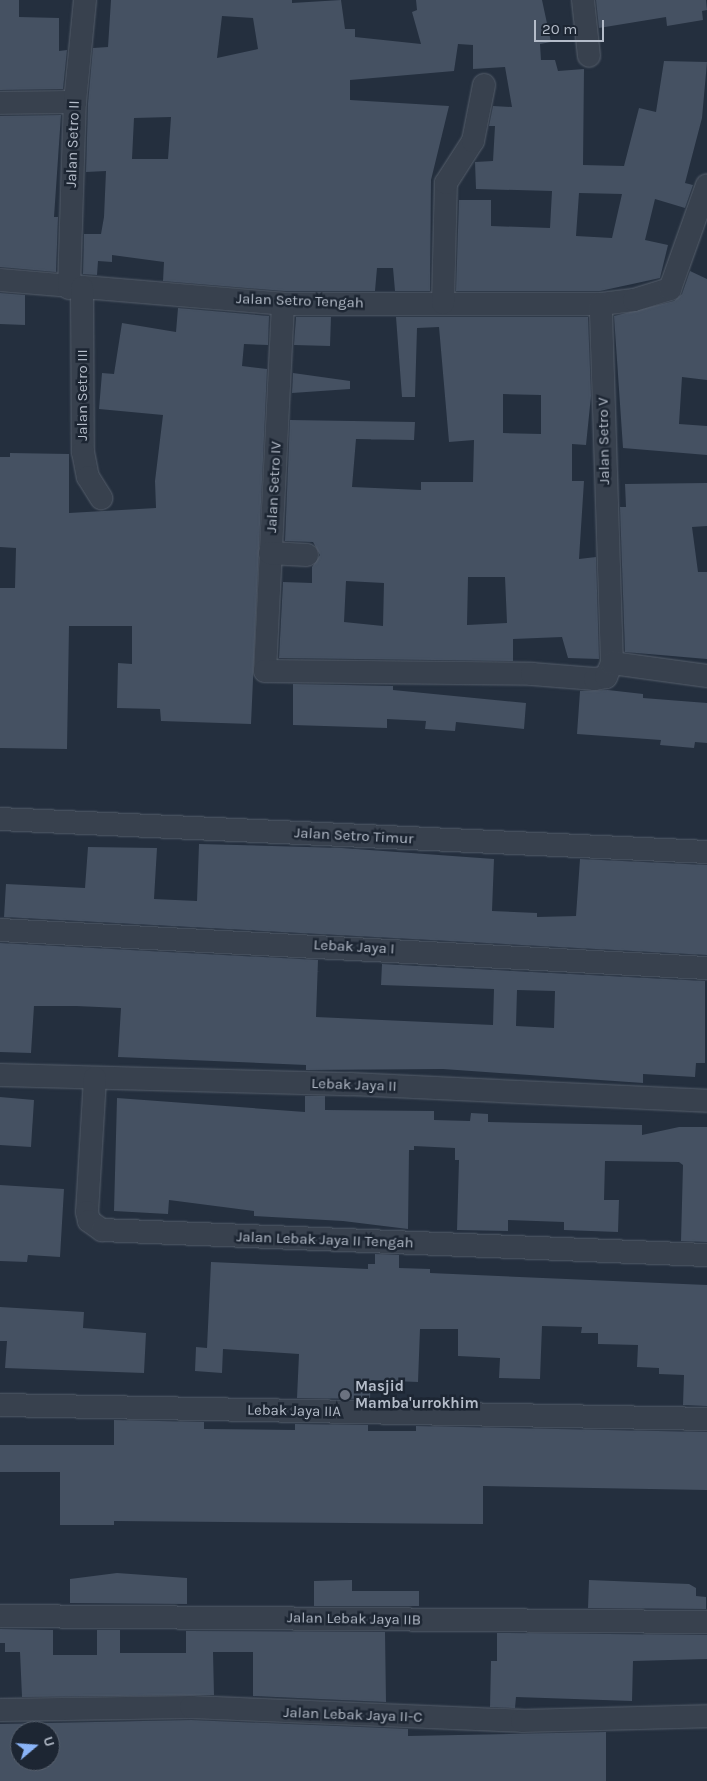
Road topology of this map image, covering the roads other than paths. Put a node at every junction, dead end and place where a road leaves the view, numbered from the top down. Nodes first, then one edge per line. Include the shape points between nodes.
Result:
1 (85, 0) edge
2 (583, 0) edge
3 (589, 56) dead end
4 (484, 85) dead end
5 (75, 102) junction
6 (0, 103) edge
7 (707, 185) edge
8 (0, 280) edge
9 (76, 288) junction
10 (442, 303) junction
11 (283, 304) junction
12 (601, 304) junction
13 (102, 498) dead end
14 (270, 553) junction
15 (306, 555) dead end
16 (612, 663) junction
17 (707, 676) edge
18 (0, 819) edge
19 (707, 852) edge
20 (0, 930) edge
21 (707, 968) edge
22 (0, 1075) edge
23 (95, 1078) junction
24 (707, 1102) edge
25 (707, 1255) edge
26 (0, 1405) edge
27 (707, 1419) edge
28 (0, 1616) edge
29 (707, 1622) edge
30 (0, 1710) edge
31 (707, 1716) edge

1 - 5 street, Jalan Setro II
2 - 3 street
4 - 10 street via 473,141 446,183
5 - 6 street
5 - 9 street, Jalan Setro II
7 - 12 street via 670,288 664,293
8 - 9 street, Jalan Setro Tengah
9 - 11 street, Jalan Setro Tengah
9 - 13 street, Jalan Setro III via 83,452 88,477
10 - 11 street, Jalan Setro Tengah
10 - 12 street, Jalan Setro Tengah
11 - 14 street, Jalan Setro IV
12 - 16 street, Jalan Setro V
14 - 15 street
14 - 16 street, Jalan Setro IV via 264,670 595,679 606,677
16 - 17 street
18 - 19 street, Jalan Setro Timur
20 - 21 street, Lebak Jaya I
22 - 23 street, Lebak Jaya II
23 - 24 street, Lebak Jaya II via 350,1084
23 - 25 street, Jalan Lebak Jaya II Tengah via 87,1212 89,1220 102,1230
26 - 27 street, Lebak Jaya IIA
28 - 29 street, Jalan Lebak Jaya IIB
30 - 31 street, Jalan Lebak Jaya II-C via 191,1707 522,1721

